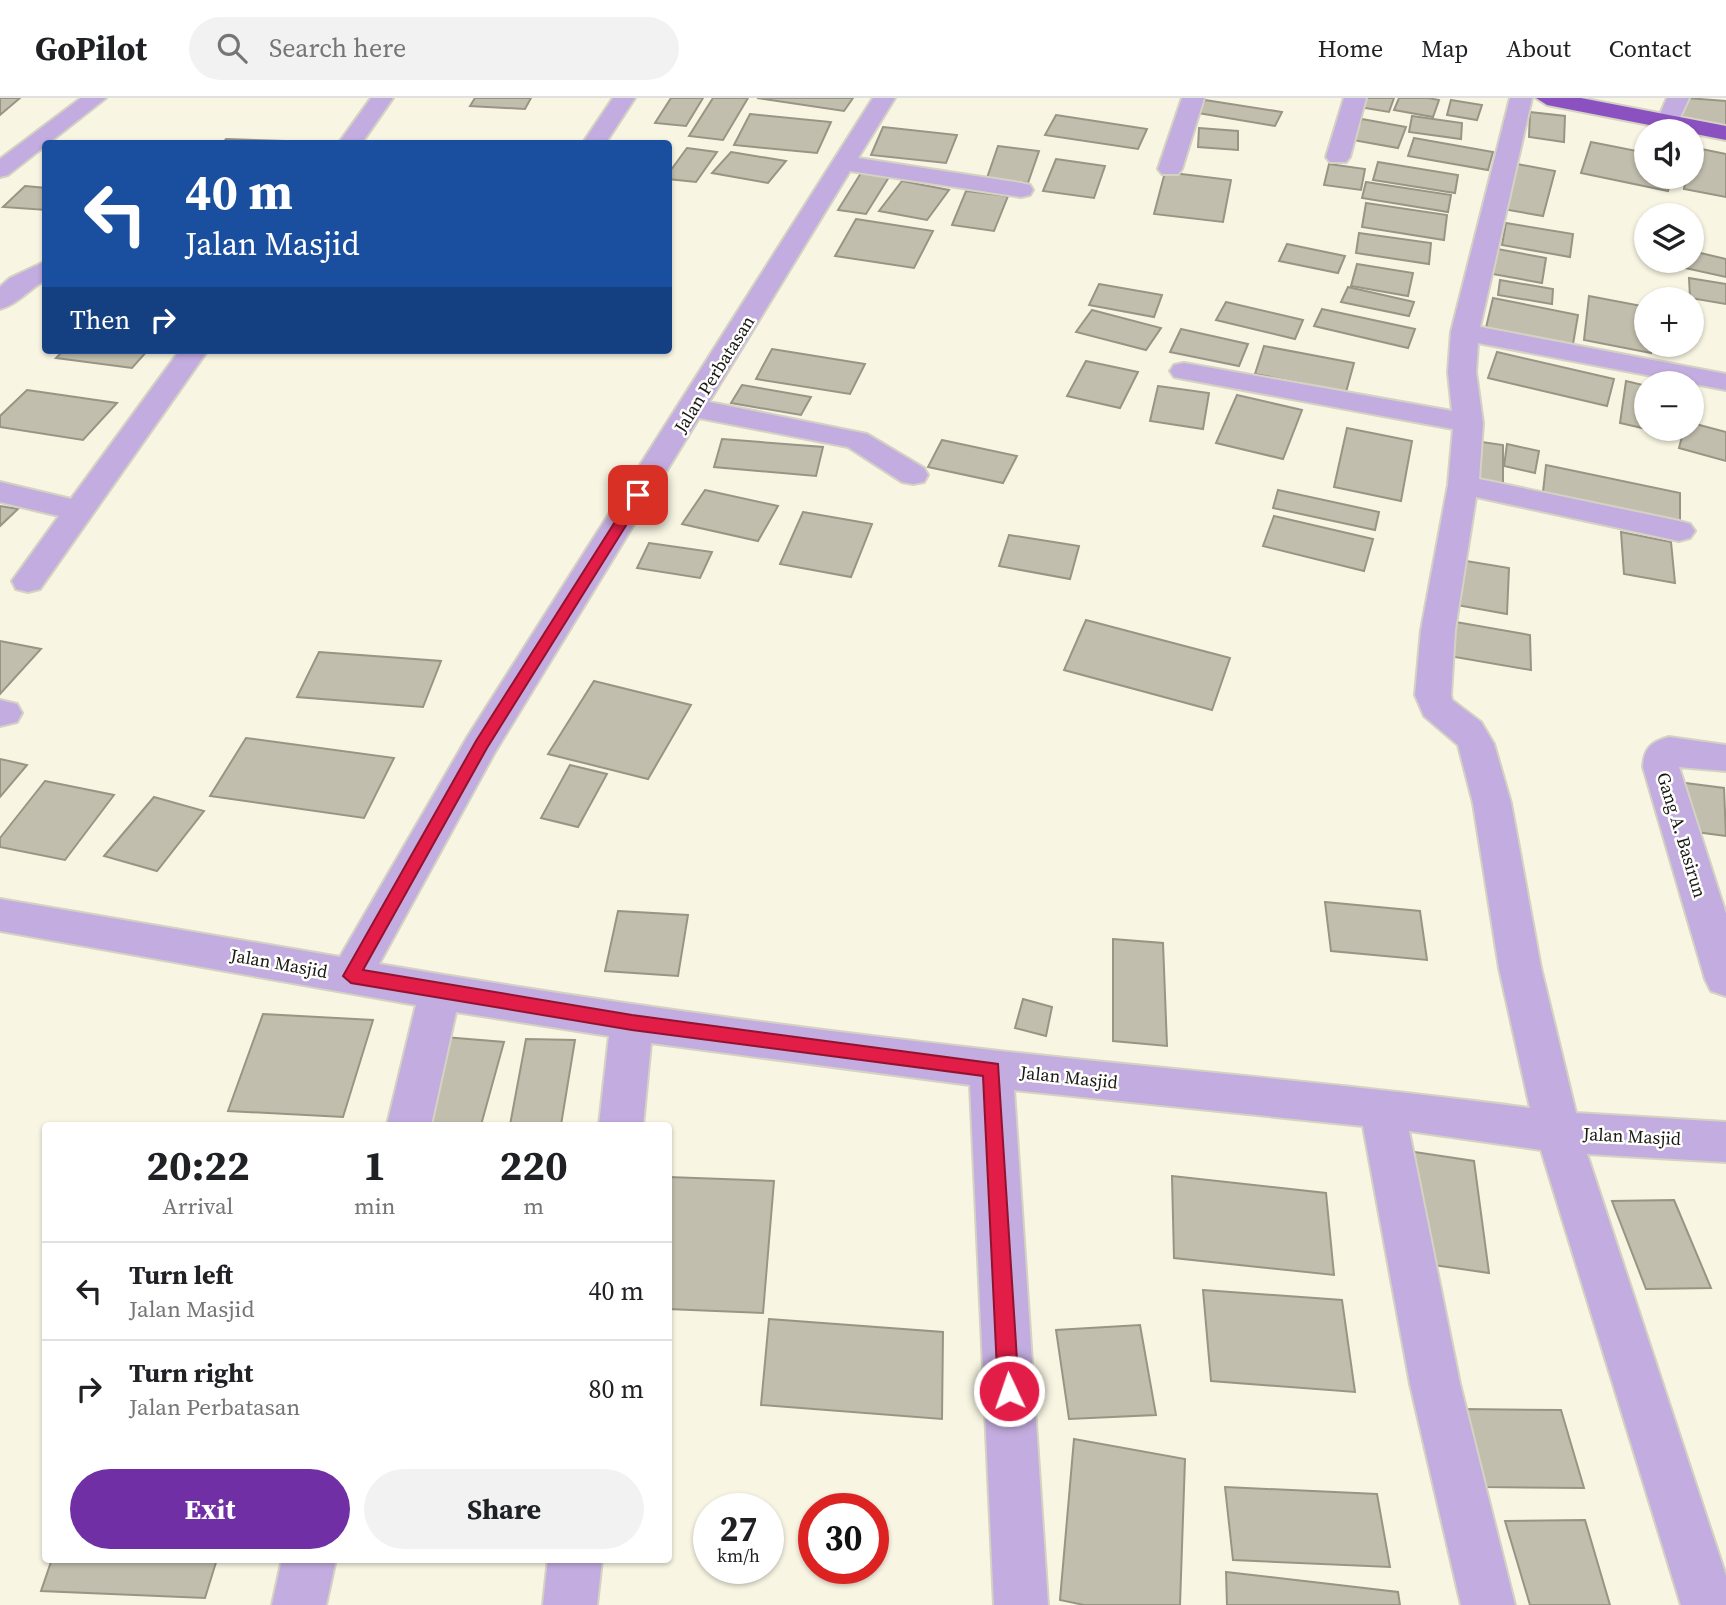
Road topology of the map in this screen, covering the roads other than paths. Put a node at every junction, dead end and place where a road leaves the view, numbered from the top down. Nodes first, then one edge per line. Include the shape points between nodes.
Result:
1 (96, 98) edge
2 (382, 98) edge
3 (624, 98) edge
4 (884, 98) edge
5 (1193, 98) edge
6 (1355, 98) edge
7 (1521, 98) edge
8 (1547, 98) edge
9 (1678, 98) edge
10 (1657, 119) edge
11 (1669, 119) edge
12 (1704, 129) edge
13 (1726, 134) edge
14 (352, 140) edge
15 (596, 140) edge
16 (1338, 157) dead end
17 (845, 163) junction
18 (1170, 169) dead end
19 (0, 170) edge
20 (1021, 190) dead end
21 (42, 271) edge
22 (0, 301) edge
23 (1465, 332) junction
24 (191, 354) edge
25 (1184, 370) dead end
26 (1726, 382) edge
27 (693, 408) junction
28 (1468, 423) junction
29 (912, 475) dead end
30 (1463, 485) junction
31 (0, 492) edge
32 (79, 510) junction
33 (1679, 531) dead end
34 (29, 581) dead end
35 (1726, 758) edge
36 (0, 915) edge
37 (351, 976) junction
38 (1726, 979) edge
39 (440, 992) junction
40 (632, 1022) junction
41 (991, 1069) junction
42 (1382, 1108) junction
43 (411, 1122) edge
44 (621, 1122) edge
45 (1558, 1132) junction
46 (1726, 1142) edge
47 (308, 1563) edge
48 (575, 1563) edge
49 (299, 1605) edge
50 (570, 1605) edge
51 (1021, 1605) edge
52 (1488, 1605) edge
53 (1708, 1605) edge

1 - 19 street
2 - 14 street
3 - 15 street
4 - 17 street, Jalan Perbatasan
5 - 18 street
6 - 16 street
7 - 23 street
8 - 10 highway
9 - 11 street
12 - 13 highway
17 - 20 street
17 - 27 street, Jalan Perbatasan
21 - 22 street
23 - 26 street
23 - 28 street via 1462,372
24 - 32 street
25 - 28 street
27 - 29 street via 857,440
27 - 37 street, Jalan Perbatasan via 481,745
28 - 30 street
30 - 33 street
30 - 45 street via 1440,617 1433,695 1437,707 1468,731 1476,744
31 - 32 street
32 - 34 street
35 - 38 street, Gang A. Basirun via 1669,750 1661,754 1661,767
36 - 37 street, Jalan Masjid
37 - 39 street, Jalan Masjid
39 - 40 street, Jalan Masjid
39 - 43 street
40 - 41 street, Jalan Masjid
40 - 44 street
41 - 42 street, Jalan Masjid
41 - 51 street
42 - 45 street, Jalan Masjid
42 - 52 street via 1435,1384
45 - 46 street, Jalan Masjid
45 - 53 street
47 - 49 street
48 - 50 street

